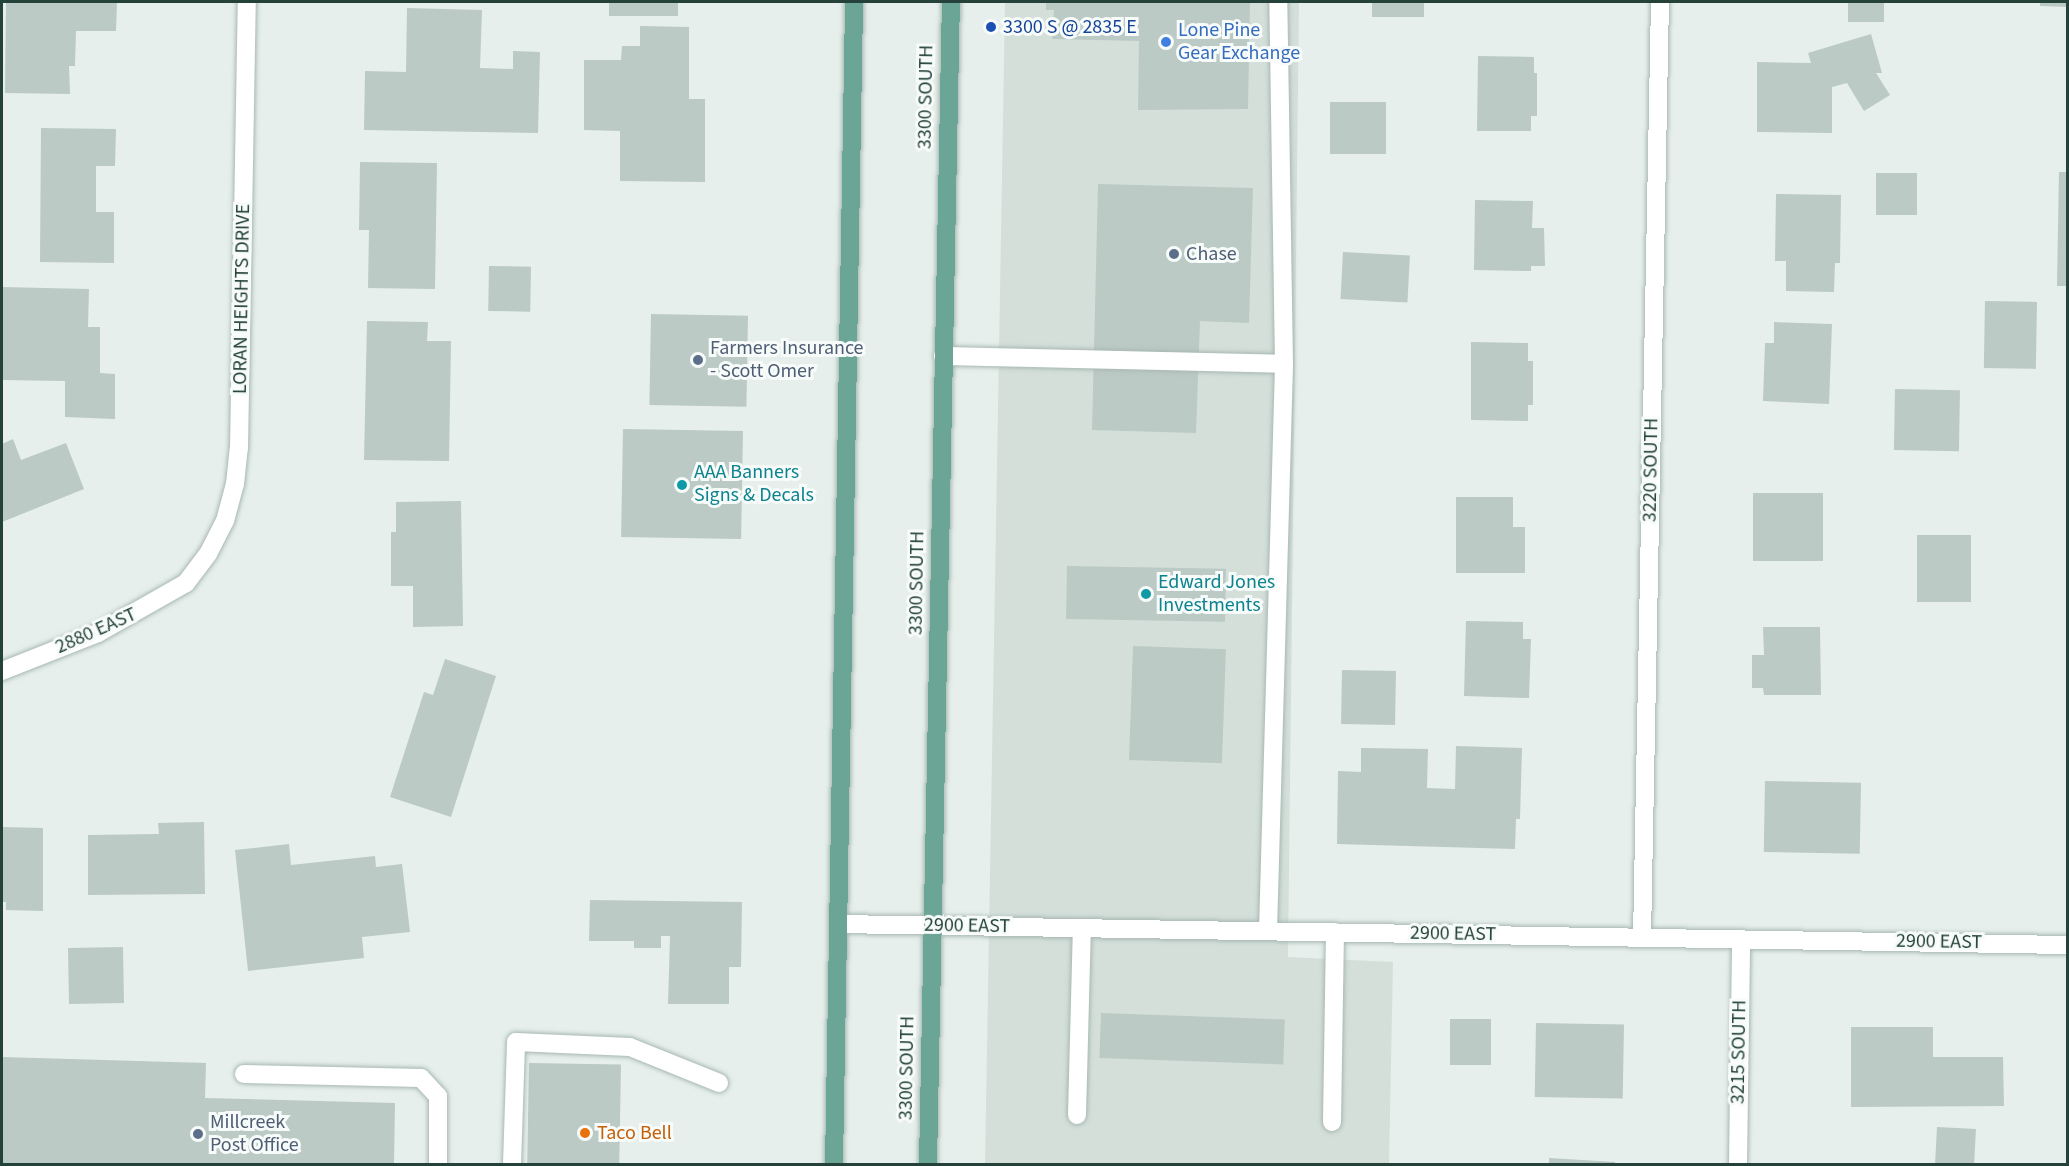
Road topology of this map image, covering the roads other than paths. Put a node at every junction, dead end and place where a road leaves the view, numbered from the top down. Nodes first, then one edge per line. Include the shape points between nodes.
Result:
1 (247, 2) edge
2 (854, 2) edge
3 (951, 2) edge
4 (1278, 2) edge
5 (1660, 2) edge
6 (944, 356) junction
7 (1284, 364) junction
8 (186, 583) joint
9 (2, 671) edge
10 (838, 924) junction
11 (934, 925) junction
12 (1082, 928) junction
13 (1268, 931) junction
14 (1335, 932) junction
15 (1642, 938) junction
16 (1741, 939) junction
17 (2067, 945) edge
18 (244, 1074) dead end
19 (719, 1083) dead end
20 (1077, 1115) dead end
21 (1332, 1122) dead end
22 (438, 1164) edge
23 (512, 1164) edge
24 (834, 1164) edge
25 (928, 1164) edge
26 (1738, 1164) edge

1 - 8 street, LORAN HEIGHTS DRIVE via 235,484 225,521 208,554
2 - 10 main road
3 - 6 main road, 3300 SOUTH
4 - 7 street
5 - 15 street, 3220 SOUTH
6 - 7 street
6 - 11 main road, 3300 SOUTH
7 - 13 street
8 - 9 street, 2880 EAST via 98,633
10 - 11 street, 2900 EAST
10 - 24 main road
11 - 12 street, 2900 EAST
11 - 25 main road, 3300 SOUTH
12 - 13 street, 2900 EAST
12 - 20 street
13 - 14 street, 2900 EAST
14 - 15 street, 2900 EAST
14 - 21 street
15 - 16 street, 2900 EAST
16 - 17 street, 2900 EAST
16 - 26 street, 3215 SOUTH
18 - 22 street via 421,1078 438,1096
19 - 23 street via 630,1047 516,1042

